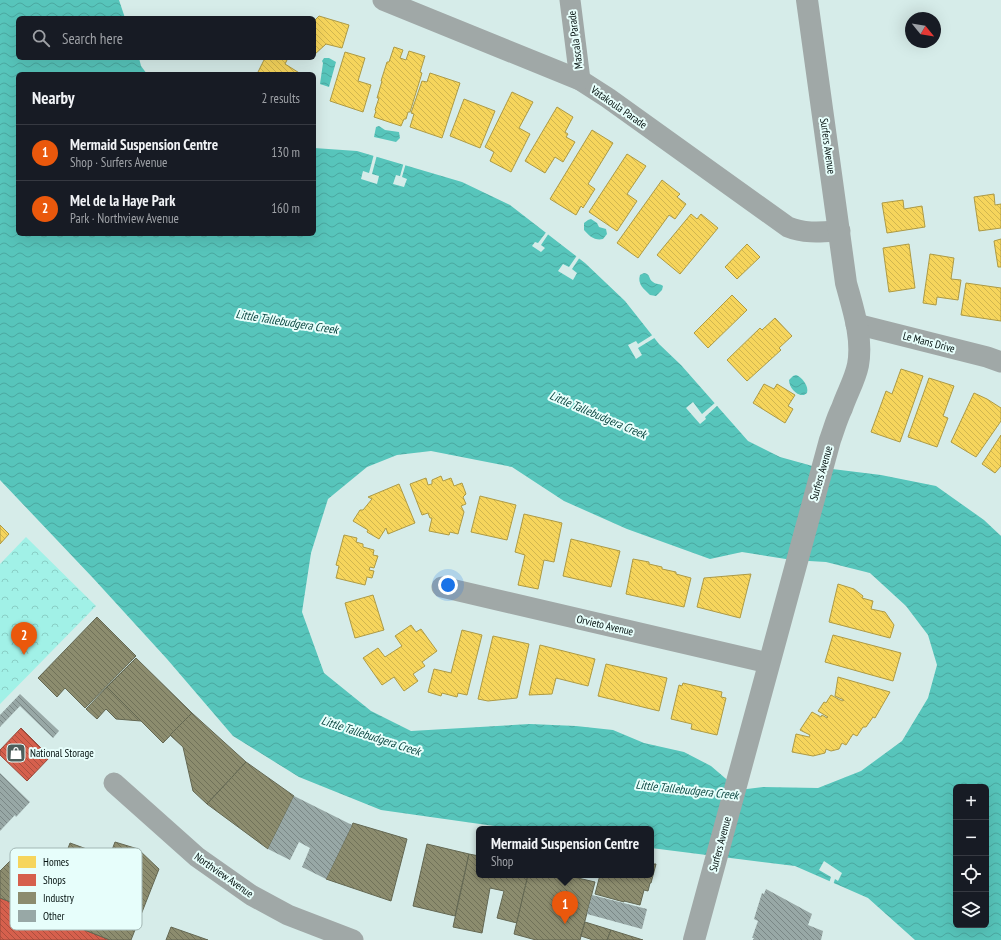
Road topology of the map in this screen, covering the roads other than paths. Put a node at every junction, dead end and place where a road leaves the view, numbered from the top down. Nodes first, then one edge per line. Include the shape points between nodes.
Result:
1 (383, 0) edge
2 (570, 0) edge
3 (807, 0) edge
4 (580, 80) junction
5 (840, 231) junction
6 (856, 324) junction
7 (1001, 362) edge
8 (442, 587) dead end
9 (768, 663) junction
10 (114, 783) dead end
11 (353, 940) edge
12 (694, 940) edge

1 - 4 street, Vatakoula Parade
2 - 4 street, Mascala Parade
3 - 5 street, Surfers Avenue
4 - 5 street, Vatakoula Parade via 788,227 809,232
5 - 6 street, Surfers Avenue via 846,283
6 - 7 street, Le Mans Drive
6 - 9 street, Surfers Avenue via 859,347 855,378 830,440
8 - 9 street, Orvieto Avenue
9 - 12 street, Surfers Avenue
10 - 11 street, Northview Avenue via 197,857 251,895 288,915

